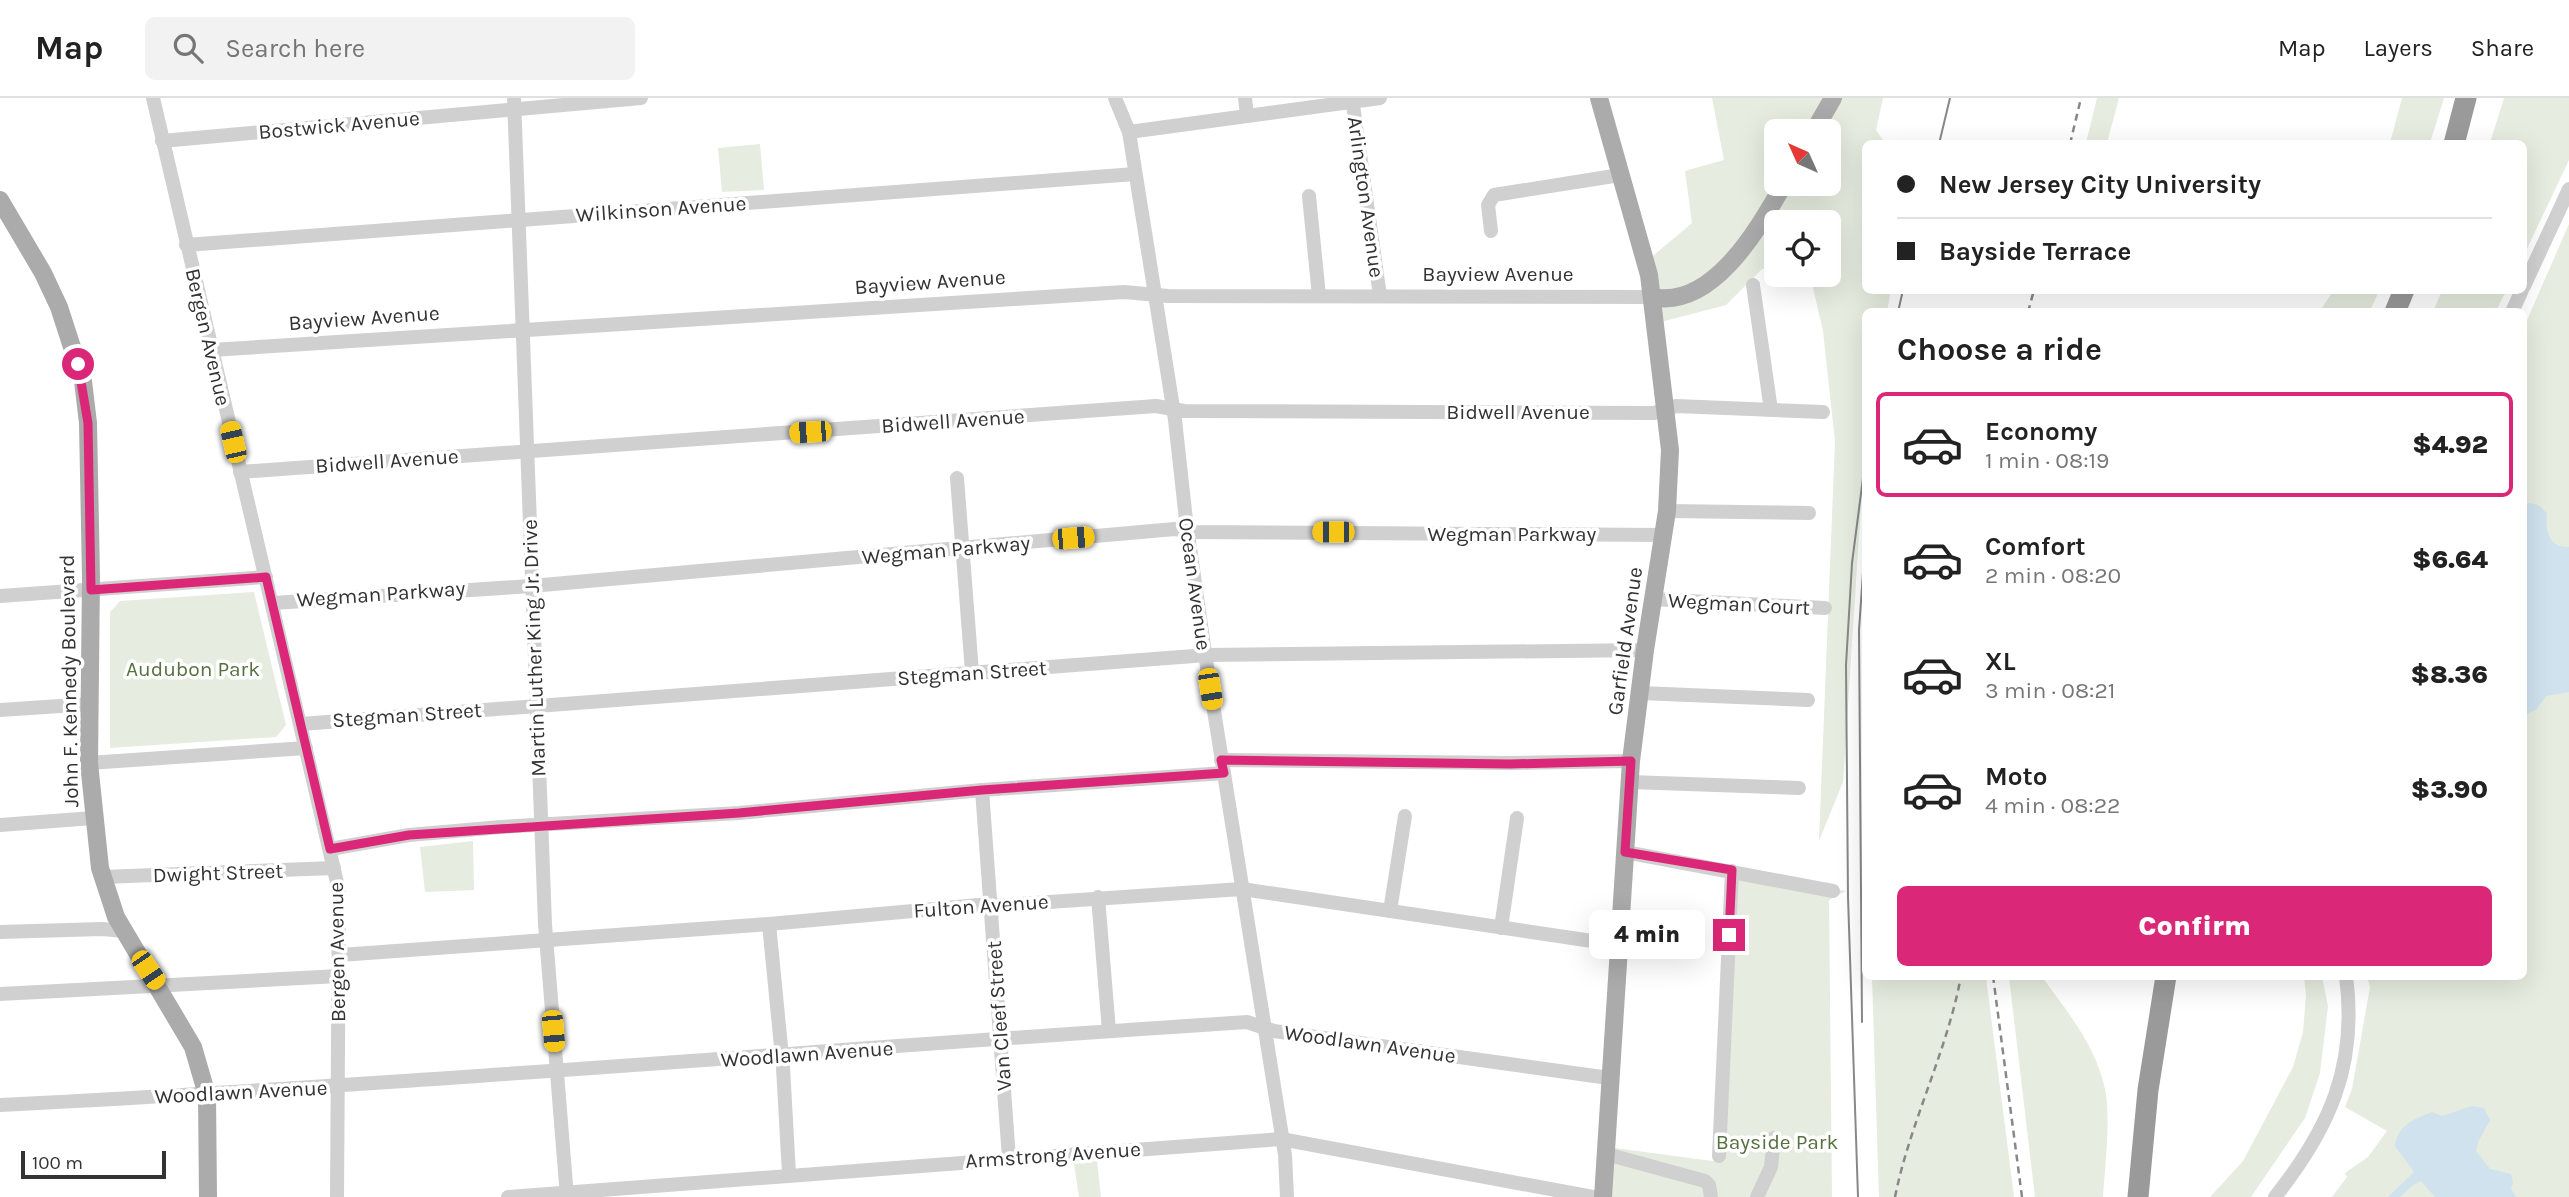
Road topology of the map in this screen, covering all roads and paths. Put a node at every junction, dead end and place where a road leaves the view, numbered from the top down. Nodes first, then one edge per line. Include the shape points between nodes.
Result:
1 (153, 98) edge
2 (641, 98) edge
3 (1115, 98) edge
4 (1245, 98) edge
5 (1380, 98) edge
6 (1599, 98) edge
7 (1821, 98) edge
8 (1833, 98) edge
9 (2466, 98) edge
10 (2480, 98) edge
11 (1353, 100) edge
12 (514, 103) edge
13 (1247, 115) junction
14 (1808, 119) edge
15 (1821, 119) edge
16 (1129, 132) junction
17 (2455, 140) edge
18 (2469, 140) edge
19 (162, 141) junction
20 (1135, 174) junction
21 (1620, 175) junction
22 (2569, 189) edge
23 (1309, 196) dead end
24 (1764, 196) edge
25 (1775, 196) edge
26 (0, 201) edge
27 (518, 220) junction
28 (6, 221) edge
29 (1491, 231) dead end
30 (186, 245) junction
31 (1739, 245) junction
32 (2527, 279) edge
33 (1753, 285) dead end
34 (1153, 294) junction
35 (1319, 296) junction
36 (1380, 296) junction
37 (1652, 297) junction
38 (523, 331) junction
39 (211, 350) junction
40 (1665, 409) junction
41 (1173, 410) junction
42 (1771, 410) junction
43 (1823, 412) dead end
44 (527, 452) junction
45 (240, 472) junction
46 (957, 478) dead end
47 (1667, 511) junction
48 (1809, 513) dead end
49 (1188, 532) junction
50 (1663, 535) junction
51 (962, 548) junction
52 (266, 577) junction
53 (531, 586) junction
54 (91, 590) junction
55 (0, 596) edge
56 (1652, 599) junction
57 (273, 603) junction
58 (1825, 608) dead end
59 (1645, 650) junction
60 (1207, 655) junction
61 (972, 672) junction
62 (1640, 693) junction
63 (1808, 699) dead end
64 (90, 704) junction
65 (537, 705) junction
66 (0, 710) edge
67 (301, 724) junction
68 (306, 748) junction
69 (1631, 761) junction
70 (89, 763) junction
71 (1222, 766) junction
72 (1630, 782) junction
73 (1799, 788) dead end
74 (982, 790) junction
75 (1405, 817) dead end
76 (93, 818) junction
77 (1517, 818) dead end
78 (0, 825) edge
79 (542, 825) junction
80 (330, 849) junction
81 (1625, 852) junction
82 (334, 868) junction
83 (1732, 870) junction
84 (103, 877) junction
85 (1242, 889) junction
86 (1833, 891) dead end
87 (1097, 897) junction
88 (991, 906) junction
89 (1390, 911) junction
90 (769, 924) junction
91 (1501, 928) junction
92 (125, 931) junction
93 (0, 932) edge
94 (546, 940) junction
95 (1619, 945) junction
96 (340, 955) junction
97 (339, 976) junction
98 (2151, 980) edge
99 (2165, 980) edge
100 (2347, 980) edge
101 (159, 985) junction
102 (0, 994) edge
103 (1264, 1027) junction
104 (1109, 1031) junction
105 (1000, 1040) junction
106 (782, 1056) junction
107 (557, 1072) junction
108 (1609, 1078) junction
109 (338, 1086) junction
110 (206, 1095) junction
111 (0, 1105) edge
112 (1774, 1138) dead end
113 (1281, 1139) junction
114 (1606, 1154) junction
115 (1719, 1156) dead end
116 (1009, 1158) junction
117 (789, 1174) junction
118 (567, 1195) edge
119 (207, 1197) edge
120 (337, 1197) edge
121 (508, 1197) edge
122 (1287, 1197) edge
123 (1593, 1197) edge
124 (1603, 1197) edge
125 (1711, 1197) edge
126 (1757, 1197) edge
127 (2124, 1197) edge
128 (2138, 1197) edge
129 (2275, 1197) edge

1 - 19 street, Bergen Avenue
2 - 12 street, Bostwick Avenue
3 - 16 street, Ocean Avenue
4 - 13 street
5 - 11 street
6 - 21 main road, Garfield Avenue
7 - 14 main road
8 - 15 main road
9 - 17 highway
10 - 18 highway
11 - 13 street
11 - 36 street, Arlington Avenue
12 - 19 street, Bostwick Avenue
12 - 27 street, Martin Luther King Jr. Drive
13 - 16 street
16 - 20 street, Ocean Avenue
19 - 30 street, Bergen Avenue
20 - 27 street, Wilkinson Avenue
20 - 34 street, Ocean Avenue
21 - 29 street via 1494,195 1488,205
21 - 37 main road, Garfield Avenue
22 - 32 street
23 - 35 street
24 - 31 main road, Bayview Avenue
25 - 31 main road, Bayview Avenue
26 - 28 main road, John F. Kennedy Boulevard
27 - 30 street, Wilkinson Avenue
27 - 38 street, Martin Luther King Jr. Drive
28 - 54 main road, John F. Kennedy Boulevard via 43,273 83,381
30 - 39 street, Bergen Avenue
31 - 37 main road, Bayview Avenue via 1722,271 1697,288 1670,299
33 - 42 street
34 - 35 street, Bayview Avenue
34 - 38 street, Bayview Avenue
34 - 41 street, Ocean Avenue
35 - 36 street, Bayview Avenue
36 - 37 street, Bayview Avenue
37 - 40 main road, Garfield Avenue
38 - 39 street, Bayview Avenue
38 - 44 street, Martin Luther King Jr. Drive
39 - 45 street, Bergen Avenue
40 - 41 street, Bidwell Avenue via 1654,413
40 - 42 street, Bidwell Avenue
40 - 47 main road, Garfield Avenue via 1670,450
41 - 44 street, Bidwell Avenue via 1156,406
41 - 49 street, Ocean Avenue
42 - 43 street, Bidwell Avenue
44 - 45 street, Bidwell Avenue
44 - 53 street, Martin Luther King Jr. Drive
45 - 52 street, Bergen Avenue
46 - 51 street
47 - 48 street
47 - 50 main road, Garfield Avenue
49 - 50 street, Wegman Parkway
49 - 51 street, Wegman Parkway via 1175,529
49 - 60 street, Ocean Avenue
50 - 56 main road, Garfield Avenue
51 - 53 street, Wegman Parkway
51 - 61 street
52 - 54 street
52 - 57 street, Bergen Avenue
53 - 57 street, Wegman Parkway
53 - 65 street, Martin Luther King Jr. Drive
54 - 55 street
54 - 64 main road, John F. Kennedy Boulevard
56 - 58 street, Wegman Court
56 - 59 main road, Garfield Avenue
57 - 67 street, Bergen Avenue
59 - 60 street, Stegman Street
59 - 62 main road, Garfield Avenue
60 - 61 street, Stegman Street
60 - 71 street, Ocean Avenue
61 - 65 street, Stegman Street
62 - 63 street
62 - 69 main road, Garfield Avenue
64 - 66 street
64 - 70 main road, John F. Kennedy Boulevard
65 - 67 street, Stegman Street
65 - 79 street, Martin Luther King Jr. Drive
67 - 68 street, Bergen Avenue
68 - 70 street, Stegman Street
68 - 80 street, Bergen Avenue
69 - 71 street
69 - 72 main road, Garfield Avenue
70 - 76 main road, John F. Kennedy Boulevard
71 - 74 street
71 - 85 street, Ocean Avenue
72 - 73 street
72 - 81 main road, Garfield Avenue
74 - 79 street via 739,813
74 - 88 street, Van Cleef Street
75 - 89 street
76 - 78 street
76 - 84 main road, John F. Kennedy Boulevard
77 - 91 street
79 - 80 street via 409,835
79 - 94 street, Martin Luther King Jr. Drive
80 - 82 street, Bergen Avenue
81 - 83 street
81 - 95 main road, Garfield Avenue
82 - 84 street, Dwight Street
82 - 96 street, Bergen Avenue
83 - 86 street
83 - 115 street
84 - 92 main road, John F. Kennedy Boulevard
85 - 87 street, Fulton Avenue
85 - 89 street, Fulton Avenue
85 - 103 street, Ocean Avenue
87 - 88 street, Fulton Avenue
87 - 104 street
88 - 90 street, Fulton Avenue
88 - 105 street, Van Cleef Street
89 - 91 street, Fulton Avenue
90 - 94 street, Fulton Avenue
90 - 106 street
91 - 95 street, Fulton Avenue
92 - 93 street
92 - 101 main road, John F. Kennedy Boulevard
94 - 96 street, Fulton Avenue
94 - 107 street, Martin Luther King Jr. Drive
95 - 108 main road, Garfield Avenue
96 - 97 street, Bergen Avenue
97 - 101 street
97 - 109 street, Bergen Avenue
98 - 127 highway
99 - 128 highway
100 - 129 street via 2349,1029 2335,1099 2318,1138
101 - 102 street
101 - 110 main road, John F. Kennedy Boulevard via 193,1047
103 - 104 street, Woodlawn Avenue via 1247,1022
103 - 108 street, Woodlawn Avenue
103 - 113 street, Ocean Avenue
104 - 105 street, Woodlawn Avenue
105 - 106 street, Woodlawn Avenue
105 - 116 street, Van Cleef Street
106 - 107 street, Woodlawn Avenue
106 - 117 street
107 - 109 street, Woodlawn Avenue
107 - 118 street, Martin Luther King Jr. Drive
108 - 114 main road, Garfield Avenue
109 - 110 street, Woodlawn Avenue
109 - 120 street, Bergen Avenue
110 - 111 street, Woodlawn Avenue
110 - 119 main road, John F. Kennedy Boulevard
112 - 126 street via 1771,1167
113 - 116 street, Armstrong Avenue
113 - 122 street, Ocean Avenue
113 - 123 street, Armstrong Avenue
114 - 124 main road, Garfield Avenue
114 - 125 street via 1705,1181
116 - 117 street, Armstrong Avenue
117 - 118 street, Armstrong Avenue
118 - 121 street, Armstrong Avenue

